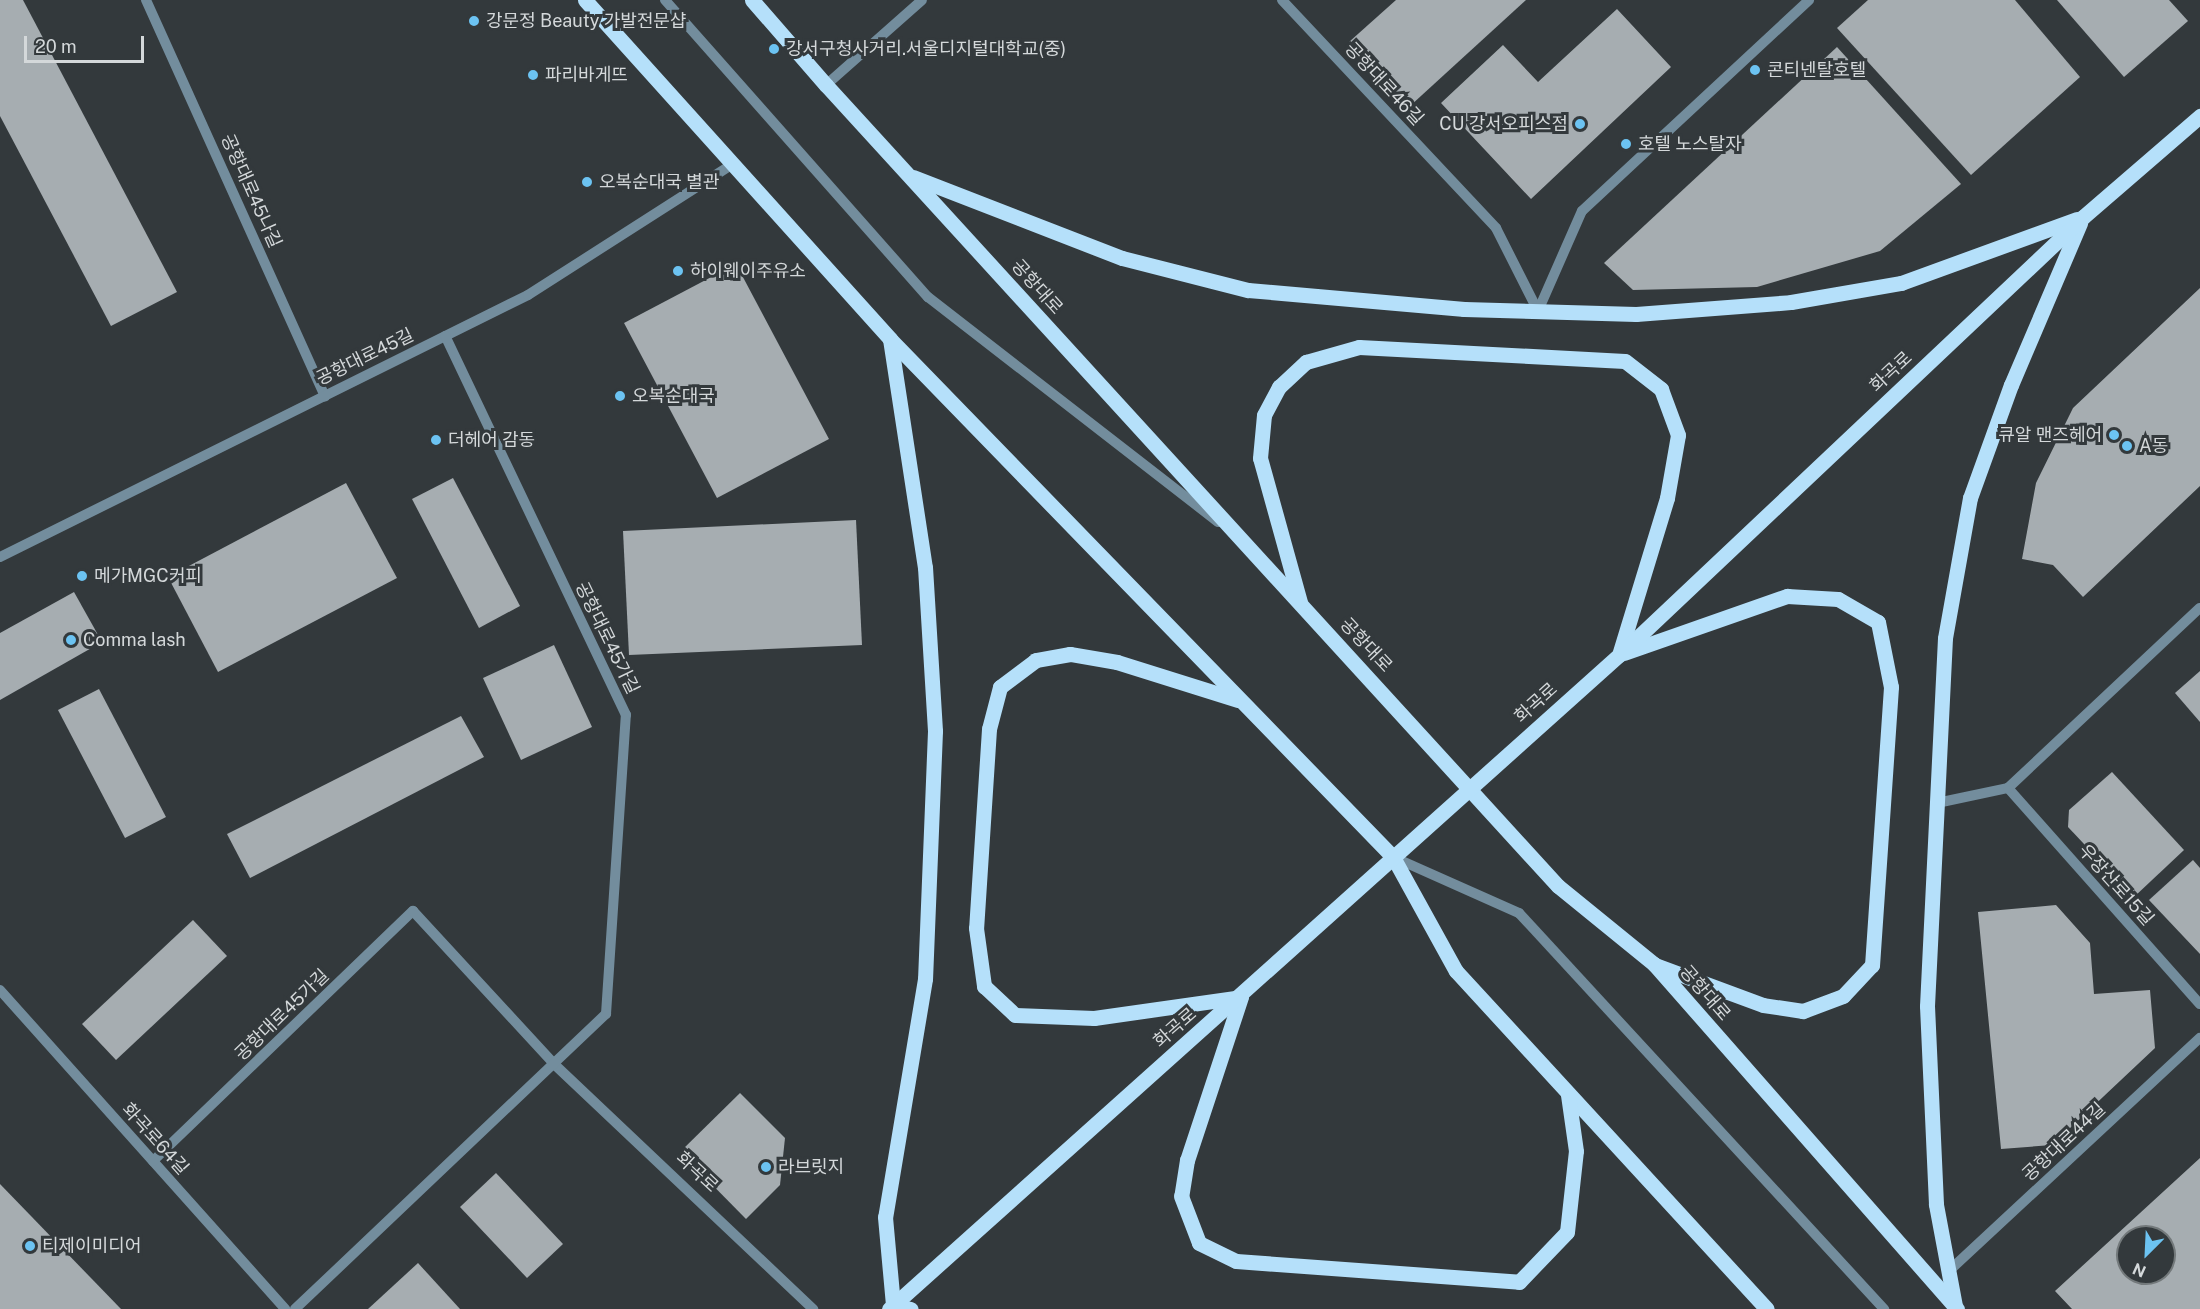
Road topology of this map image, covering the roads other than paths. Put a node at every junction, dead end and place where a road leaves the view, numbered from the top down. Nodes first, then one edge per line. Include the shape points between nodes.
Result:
1 (146, 0) edge
2 (585, 0) edge
3 (665, 0) edge
4 (752, 0) edge
5 (922, 0) edge
6 (1282, 0) edge
7 (1809, 0) edge
8 (825, 85) junction
9 (2200, 116) edge
10 (733, 164) junction
11 (908, 175) junction
12 (2083, 217) junction
13 (1538, 311) junction
14 (445, 336) junction
15 (890, 339) junction
16 (325, 396) junction
17 (1244, 542) junction
18 (0, 557) edge
19 (1301, 605) junction
20 (2200, 608) edge
21 (1619, 655) junction
22 (1240, 700) junction
23 (2008, 788) junction
24 (1470, 789) junction
25 (1937, 803) junction
26 (1393, 857) junction
27 (1654, 964) junction
28 (0, 990) edge
29 (1240, 997) junction
30 (2200, 1004) edge
31 (2200, 1038) edge
32 (554, 1064) junction
33 (1568, 1095) junction
34 (153, 1161) junction
35 (1950, 1270) junction
36 (891, 1307) edge
37 (1956, 1307) edge
38 (285, 1309) edge
39 (296, 1309) edge
40 (813, 1309) edge
41 (911, 1309) edge
42 (1767, 1309) edge
43 (1884, 1309) edge

1 - 16 street, 공항대로45나길
2 - 10 main road
3 - 17 street via 928,297
4 - 8 main road, 공항대로
5 - 8 street
6 - 13 street, 공항대로46길 via 1496,228
7 - 13 street via 1582,211
8 - 11 main road, 공항대로
9 - 12 main road, 화곡로
10 - 14 street, 공항대로45길 via 528,295
10 - 15 main road
11 - 13 main road via 1122,258 1248,290 1464,309
11 - 17 main road, 공항대로
12 - 13 main road via 1901,283 1791,302 1636,314
12 - 21 main road, 화곡로
12 - 25 main road via 2012,385 1970,498 1945,638
14 - 16 street, 공항대로45길
14 - 32 street, 공항대로45가길 via 626,715 606,1014
15 - 22 main road
15 - 36 main road via 925,567 935,731 925,979 885,1216
16 - 18 street, 공항대로45길
17 - 19 main road, 공항대로
19 - 21 main road via 1260,458 1264,415 1280,387 1306,362 1359,347 1625,361 1661,389 1678,435 1667,498
19 - 24 main road, 공항대로
20 - 23 street
21 - 24 main road, 화곡로
21 - 27 main road via 1787,596 1838,598 1878,622 1891,687 1872,965 1843,996 1803,1011 1763,1005
22 - 26 main road via 1294,750
22 - 29 main road via 1117,662 1070,654 1036,660 1000,687 989,729 976,928 984,986 1015,1015 1094,1018
23 - 25 street
23 - 30 street, 우장산로15길
24 - 26 main road, 화곡로
24 - 27 main road, 공항대로 via 1558,886
25 - 35 main road via 1927,1006 1935,1204
26 - 29 main road, 화곡로
26 - 33 main road via 1456,971
26 - 43 street via 1519,913
27 - 37 main road, 공항대로
28 - 34 street, 화곡로64길
29 - 33 main road via 1187,1160 1180,1196 1199,1243 1236,1261 1519,1282 1567,1232 1576,1151
29 - 36 main road, 화곡로
31 - 35 street, 공항대로44길
32 - 34 street, 공항대로45가길 via 413,911
32 - 39 street, 공항대로45가길
32 - 40 street, 화곡로
33 - 42 main road
34 - 38 street, 화곡로64길
35 - 37 main road
36 - 41 main road

